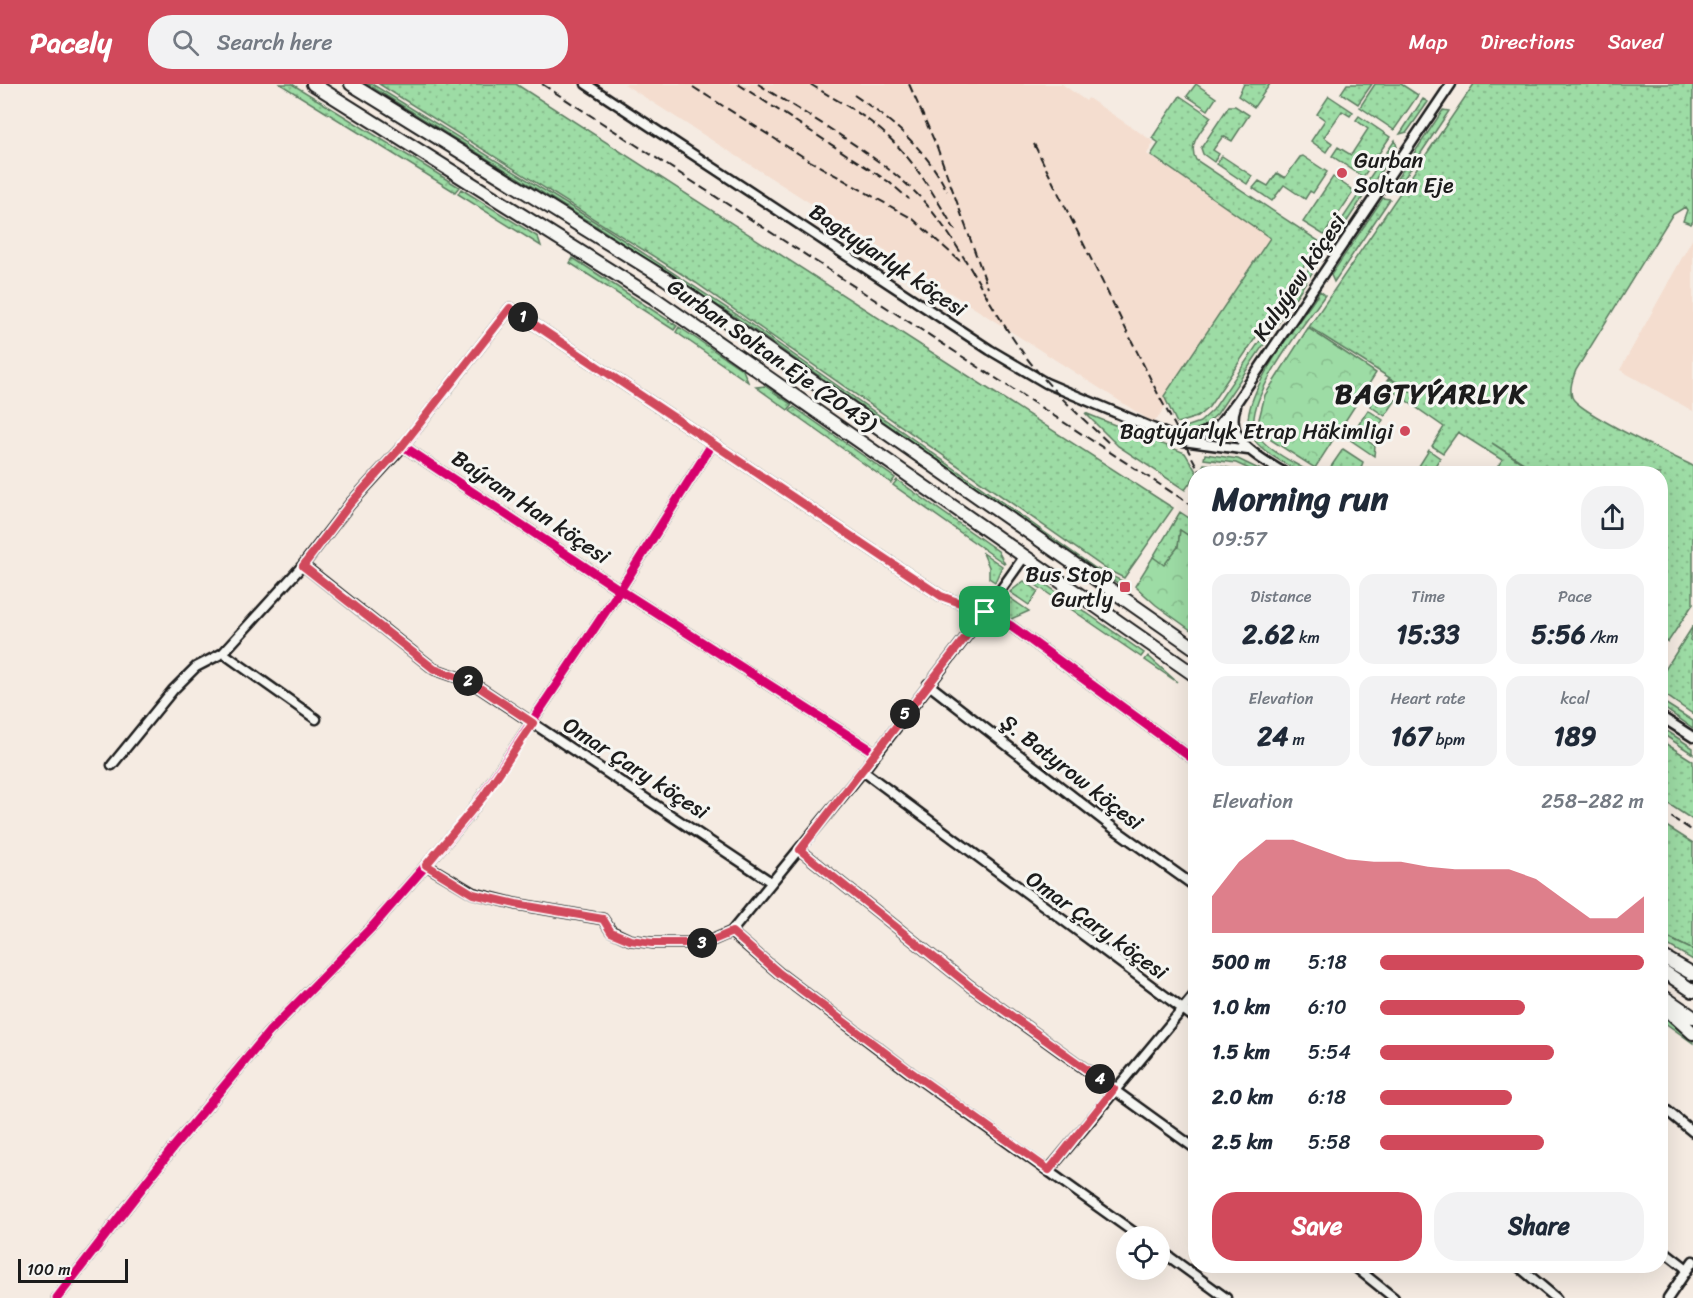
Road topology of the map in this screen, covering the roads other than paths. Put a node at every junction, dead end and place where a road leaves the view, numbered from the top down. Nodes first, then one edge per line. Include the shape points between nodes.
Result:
1 (313, 84) edge
2 (351, 84) edge
3 (586, 84) edge
4 (1451, 84) edge
5 (375, 100) junction
6 (365, 116) junction
7 (1238, 400) junction
8 (1183, 441) junction
9 (713, 443) junction
10 (402, 446) junction
11 (1248, 450) junction
12 (1273, 466) edge
13 (1024, 557) junction
14 (303, 566) junction
15 (620, 590) junction
16 (985, 612) junction
17 (1188, 643) edge
18 (223, 653) junction
19 (1188, 670) edge
20 (928, 684) junction
21 (316, 719) dead end
22 (1668, 721) edge
23 (533, 723) junction
24 (1693, 737) edge
25 (876, 753) junction
26 (1188, 755) edge
27 (112, 765) dead end
28 (862, 771) junction
29 (800, 850) junction
30 (426, 865) junction
31 (1188, 881) edge
32 (771, 882) junction
33 (732, 932) junction
34 (1668, 960) edge
35 (1668, 974) edge
36 (1693, 974) edge
37 (1693, 991) edge
38 (1668, 1000) edge
39 (1188, 1003) edge
40 (1182, 1010) junction
41 (1668, 1010) edge
42 (1188, 1014) edge
43 (1693, 1017) edge
44 (1693, 1033) edge
45 (1114, 1089) junction
46 (1668, 1112) edge
47 (1693, 1132) edge
48 (1188, 1143) edge
49 (1049, 1170) junction
50 (1126, 1226) edge
51 (1668, 1254) edge
52 (1170, 1257) edge
53 (1693, 1261) edge
54 (1688, 1269) junction
55 (1188, 1270) edge
56 (1192, 1273) edge
57 (1363, 1273) edge
58 (1526, 1273) edge
59 (57, 1298) edge
60 (1226, 1298) edge
61 (1394, 1298) edge
62 (1556, 1298) edge
63 (1668, 1298) edge

1 - 6 highway, Gurban Soltan Eje (2043)
2 - 5 highway, Gurban Soltan Eje (2043)
3 - 8 street, Bagtyýarlyk köçesi via 1019,367 1046,383
4 - 7 street, Kulyýew köçesi
5 - 6 highway
5 - 17 highway, Gurban Soltan Eje (2043) via 666,279
6 - 13 highway, Gurban Soltan Eje (2043) via 654,298
7 - 8 street, Kulyýew köçesi via 1214,429
7 - 11 street via 1235,426
8 - 11 street, Bagtyýarlyk köçesi
9 - 10 street via 510,308
9 - 15 street
9 - 16 street via 941,596
10 - 14 street via 350,504
10 - 15 street, Baýram Han köçesi
11 - 12 street
13 - 16 street
13 - 19 highway, Gurban Soltan Eje (2043)
14 - 18 street
14 - 23 street, Omar Çary köçesi via 434,669 471,682
15 - 23 street
15 - 25 street, Baýram Han köçesi
16 - 20 street
16 - 26 street via 1011,626
18 - 21 street
18 - 27 street via 188,674
20 - 25 street
20 - 31 street, Ş. Batyrow köçesi
22 - 24 street
23 - 30 street via 483,797
23 - 32 street, Omar Çary köçesi
25 - 28 street
28 - 29 street
28 - 40 street, Omar Çary köçesi
29 - 32 street
29 - 45 street via 970,986
30 - 33 street via 473,894 603,919 611,932 630,940 706,943
30 - 59 street via 373,926 275,1025 172,1149
32 - 33 street
33 - 49 street via 762,960 892,1058
34 - 36 highway
35 - 37 highway
38 - 43 highway
39 - 40 street
40 - 42 street, Omar Çary köçesi
40 - 45 street
41 - 44 highway
45 - 48 street
45 - 49 street
46 - 47 street
49 - 50 street
51 - 54 street
52 - 55 street
53 - 54 street
54 - 63 street
56 - 60 street
57 - 61 street
58 - 62 street

